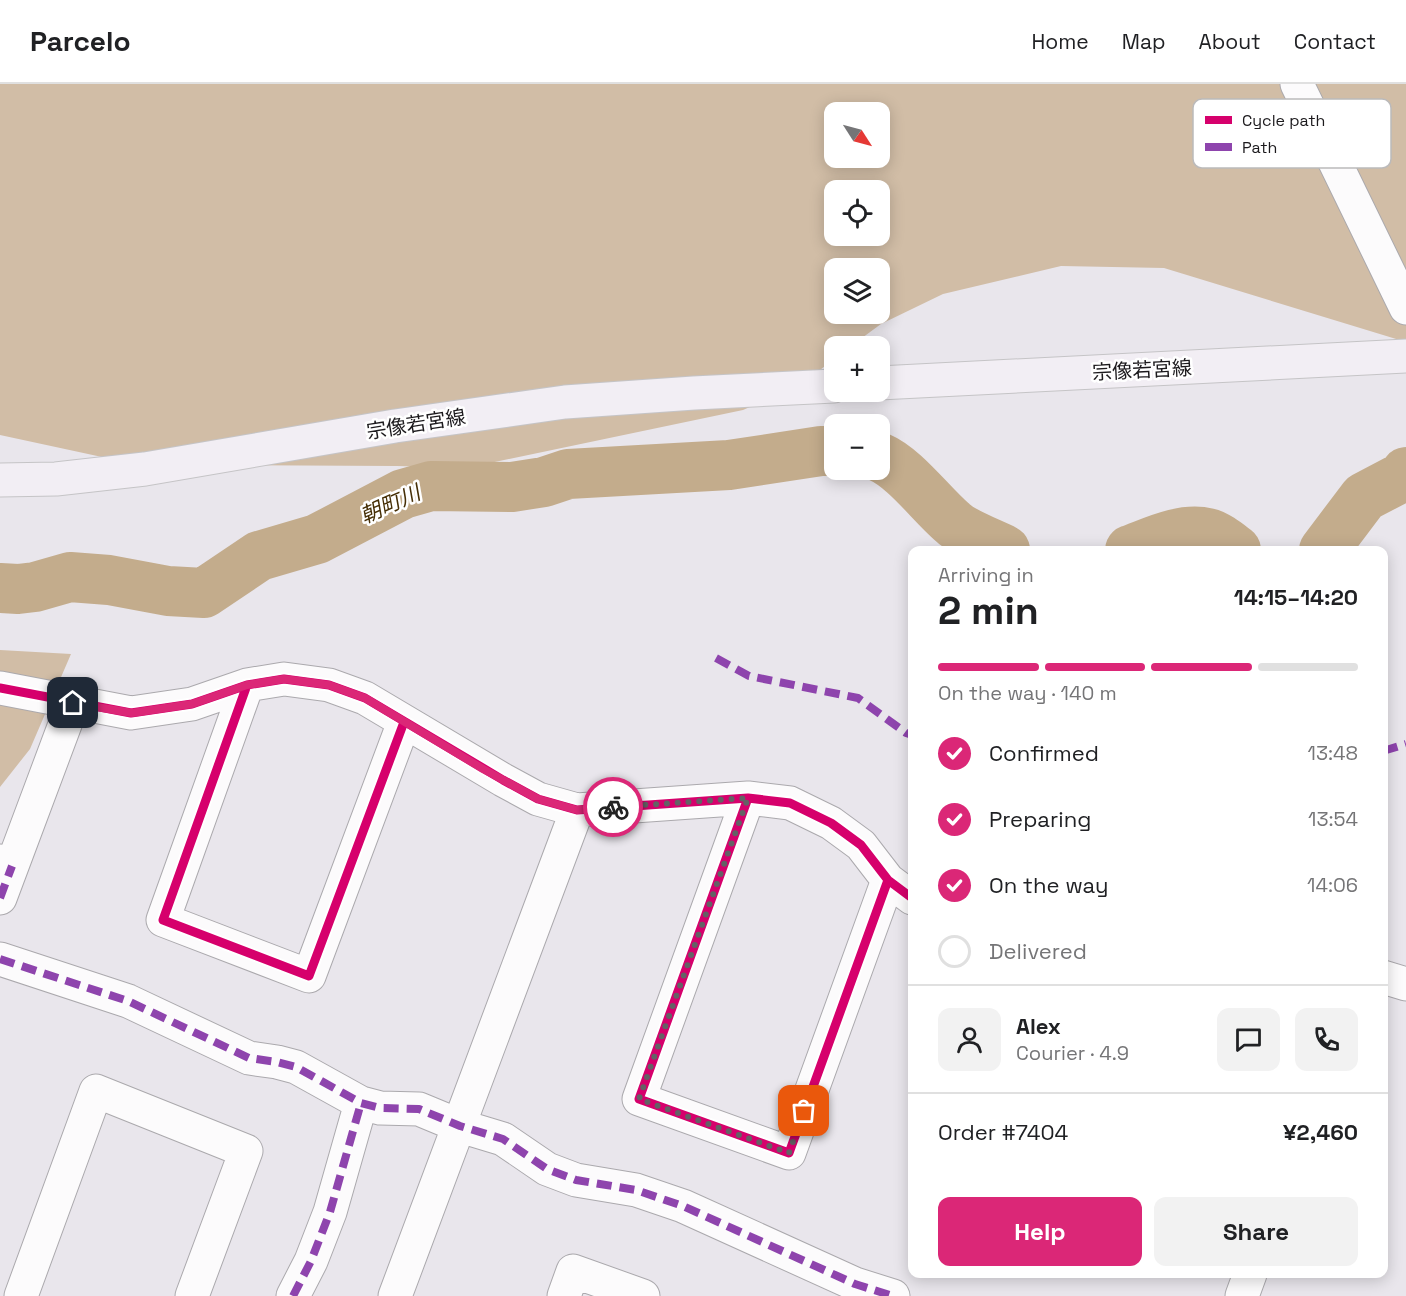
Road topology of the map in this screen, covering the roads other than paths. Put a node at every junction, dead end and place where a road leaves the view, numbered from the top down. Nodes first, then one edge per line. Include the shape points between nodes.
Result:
1 (1298, 84) edge
2 (1305, 99) edge
3 (1338, 168) edge
4 (1406, 308) edge
5 (1406, 356) edge
6 (890, 382) edge
7 (824, 386) edge
8 (0, 480) edge
9 (247, 685) junction
10 (0, 688) edge
11 (73, 703) junction
12 (404, 722) junction
13 (748, 798) junction
14 (577, 810) junction
15 (6, 864) edge
16 (900, 889) edge
17 (0, 898) edge
18 (0, 959) edge
19 (1388, 979) edge
20 (1406, 984) edge
21 (361, 1103) junction
22 (460, 1126) junction
23 (1249, 1278) edge
24 (21, 1296) edge
25 (192, 1296) edge
26 (293, 1296) edge
27 (395, 1296) edge
28 (564, 1296) edge
29 (643, 1296) edge
30 (893, 1296) edge
31 (1242, 1296) edge

1 - 2 street
3 - 4 street
5 - 6 main road, 宗像若宮線
7 - 8 main road, 宗像若宮線 via 565,402 395,426 145,469 56,479
9 - 11 street via 192,704 132,713
9 - 12 street via 284,679 329,685 365,698
9 - 12 street via 163,920 309,976
10 - 11 street
11 - 15 street
12 - 14 street via 538,799
13 - 14 street
13 - 16 street via 790,802 831,823 861,845
13 - 16 street via 639,1099 789,1153
14 - 22 street
15 - 17 street
18 - 21 street via 128,1000 249,1058 296,1067
19 - 20 street
21 - 22 street via 419,1110
21 - 26 street via 330,1212
22 - 27 street
22 - 30 street via 503,1139 547,1169 576,1180 636,1190 683,1206 855,1284
23 - 31 street
24 - 25 street via 96,1091 246,1151
28 - 29 street via 573,1271

